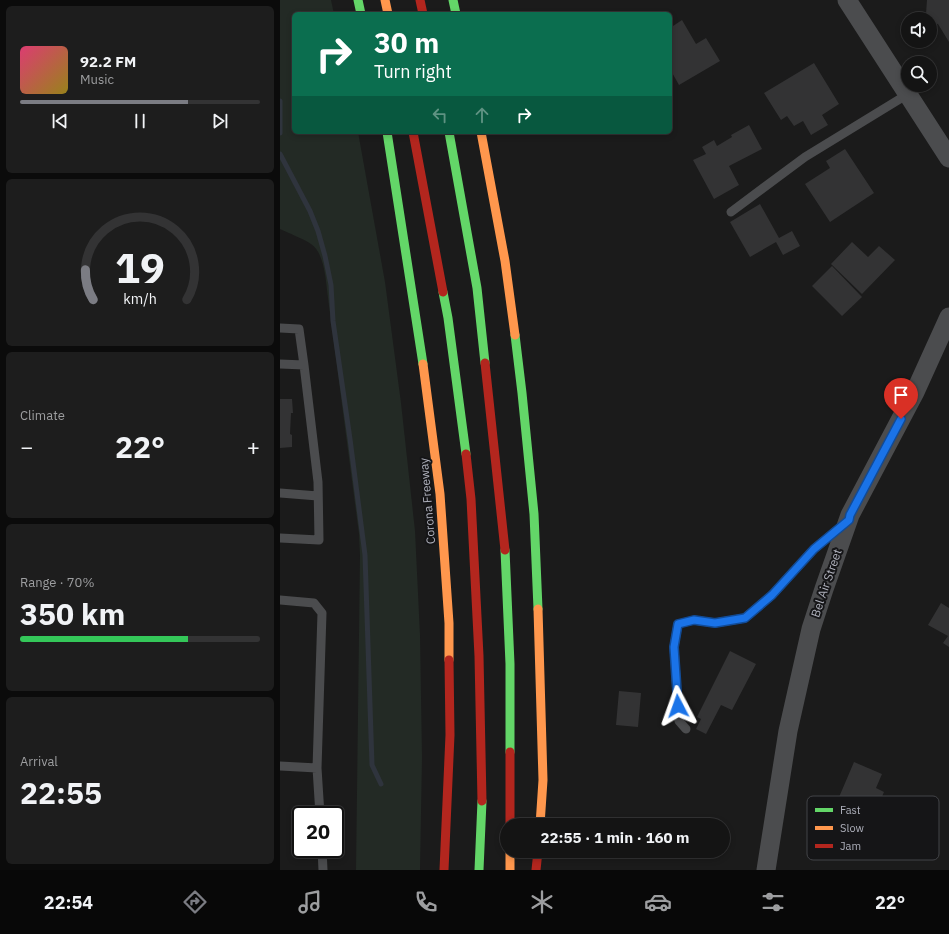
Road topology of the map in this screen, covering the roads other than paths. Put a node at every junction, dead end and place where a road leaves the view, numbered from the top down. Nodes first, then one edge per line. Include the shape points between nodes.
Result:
1 (358, 0) edge
2 (385, 0) edge
3 (420, 0) edge
4 (453, 0) edge
5 (847, 0) edge
6 (361, 12) edge
7 (388, 12) edge
8 (423, 12) edge
9 (456, 12) edge
10 (908, 94) junction
11 (388, 134) edge
12 (413, 134) edge
13 (449, 134) edge
14 (481, 134) edge
15 (949, 158) edge
16 (731, 212) dead end
17 (949, 317) edge
18 (280, 328) edge
19 (280, 364) edge
20 (304, 365) junction
21 (280, 494) edge
22 (318, 496) junction
23 (849, 520) junction
24 (280, 538) edge
25 (280, 600) edge
26 (686, 729) dead end
27 (280, 766) edge
28 (317, 768) junction
29 (319, 806) edge
30 (510, 818) edge
31 (540, 818) edge
32 (322, 858) edge
33 (510, 858) edge
34 (537, 858) edge
35 (323, 870) edge
36 (444, 870) edge
37 (478, 870) edge
38 (510, 870) edge
39 (536, 870) edge
40 (766, 870) edge

1 - 6 highway
2 - 7 highway
3 - 8 highway
4 - 9 highway
5 - 10 street
10 - 15 street
10 - 16 lane via 805,157
11 - 36 highway, Corona Freeway via 418,325 440,494 449,623 450,735
12 - 37 highway via 448,318 471,499 480,664 482,796
13 - 30 highway via 477,288 505,555 510,664
14 - 31 highway via 505,261 534,514 543,772
17 - 23 street, Bel Air Street via 915,392
18 - 20 lane via 299,329
19 - 20 lane
20 - 22 lane
21 - 22 lane
22 - 24 lane via 319,540
23 - 26 lane via 814,549 772,595 745,618 715,623 694,620 678,624 674,647 679,721
23 - 40 street, Bel Air Street via 811,628 788,731
25 - 28 lane via 314,603 322,612
27 - 28 lane
28 - 29 lane
32 - 35 lane
33 - 38 highway
34 - 39 highway

